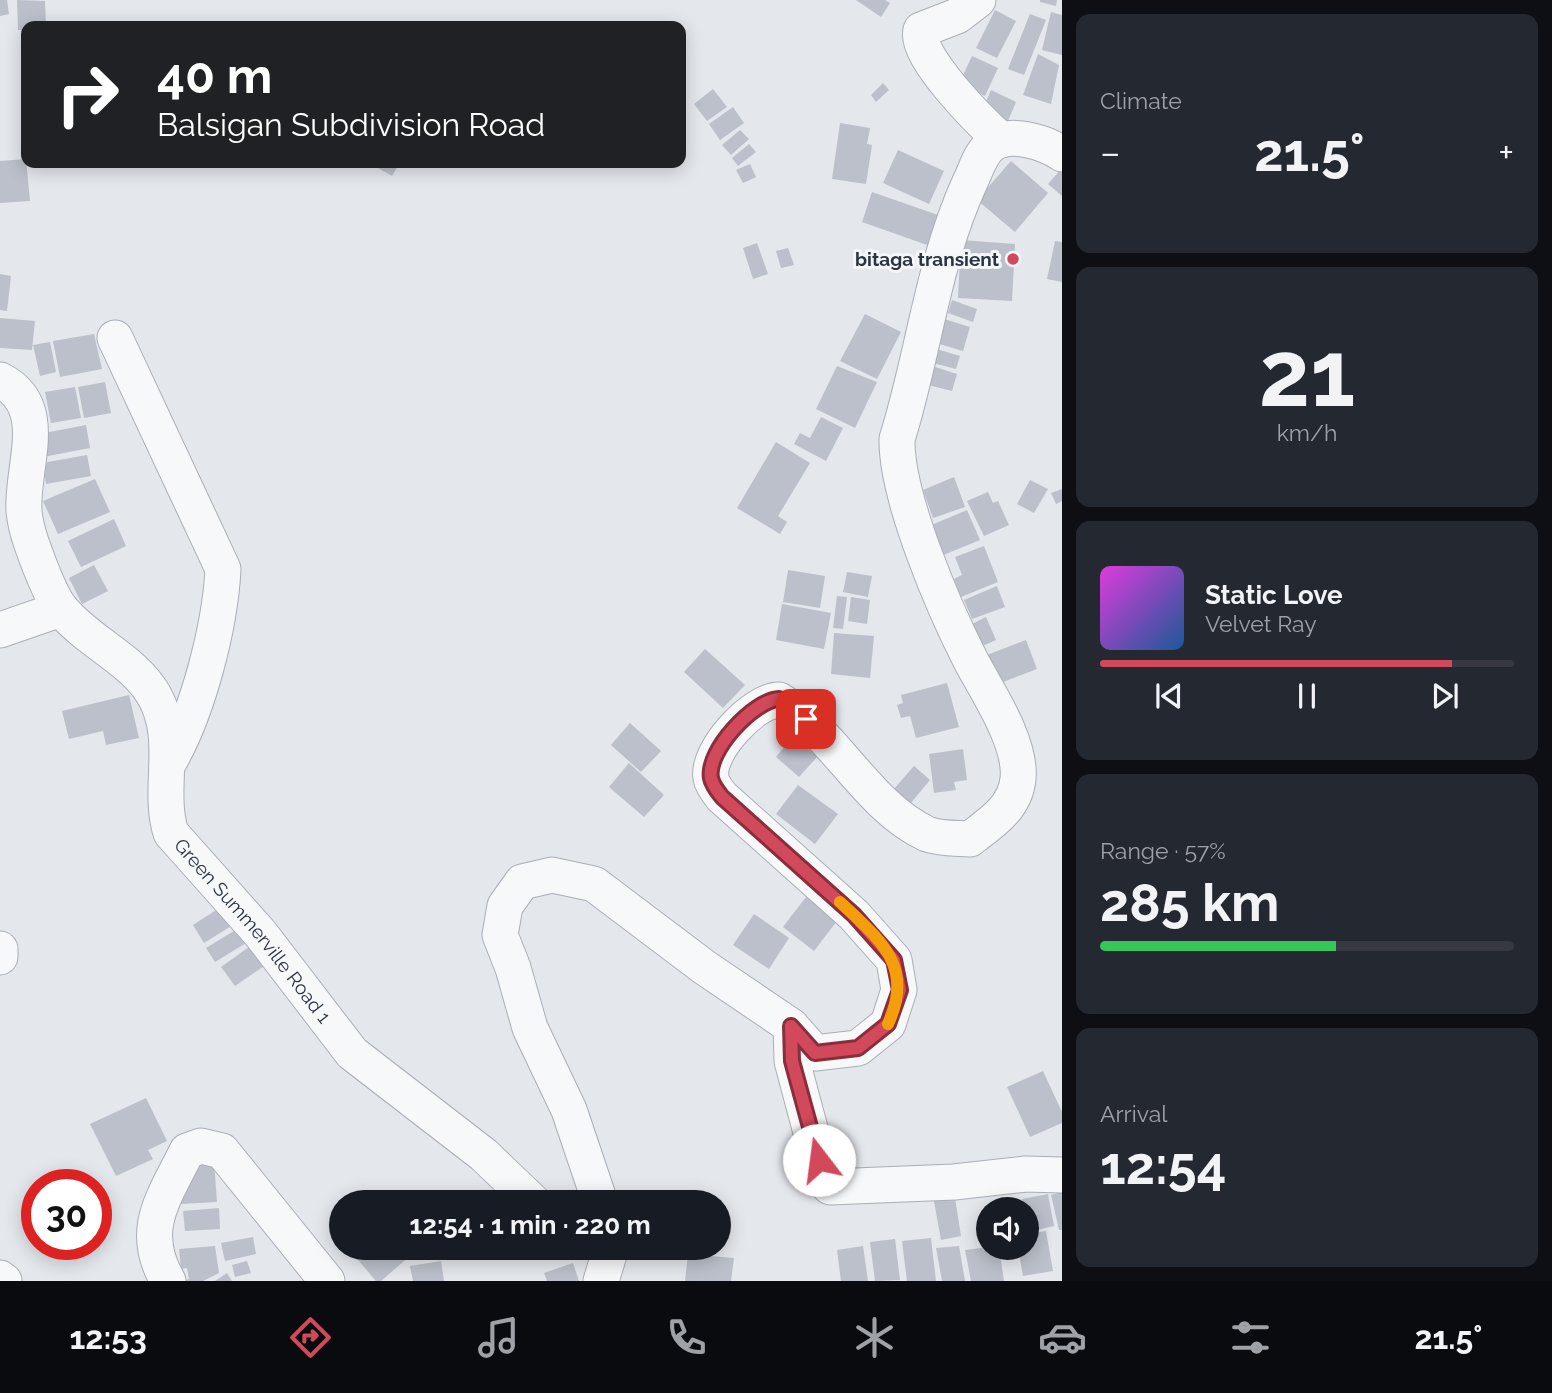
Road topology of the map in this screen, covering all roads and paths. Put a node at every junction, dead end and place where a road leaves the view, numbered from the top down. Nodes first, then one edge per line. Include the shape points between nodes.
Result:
1 (978, 0) edge
2 (1001, 140) junction
3 (1062, 154) edge
4 (115, 338) dead end
5 (0, 380) edge
6 (61, 609) junction
7 (0, 630) edge
8 (169, 762) junction
9 (0, 949) edge
10 (0, 957) edge
11 (791, 1026) junction
12 (1062, 1175) edge
13 (520, 1190) edge
14 (596, 1190) edge
15 (168, 1281) edge
16 (327, 1281) edge

1 - 2 street via 957,16 921,30 919,37 940,73
2 - 3 street via 1017,139
2 - 11 street via 990,146 977,164 948,233 897,439 897,457 903,488 939,590 999,709 1018,778 1006,811 970,839 928,834 888,805 792,707 779,699 769,700 747,715 715,758 711,778 716,788 862,924 894,960 900,990 888,1024 858,1048 815,1053
4 - 8 street via 223,569 221,604 186,733
5 - 6 street, Green Summerville Road 1 via 23,398 32,420 24,511 32,543
6 - 7 street
6 - 8 street, Green Summerville Road 1 via 140,677 156,699
8 - 13 street, Green Summerville Road 1 via 165,815 171,833 193,861 260,933 352,1053
9 - 10 street
11 - 12 street via 792,1061 824,1181 830,1187
11 - 14 street via 594,884 552,875 522,882 505,906 500,935 530,1028 569,1110
15 - 16 street via 152,1233 154,1218 187,1151 201,1146 222,1151

